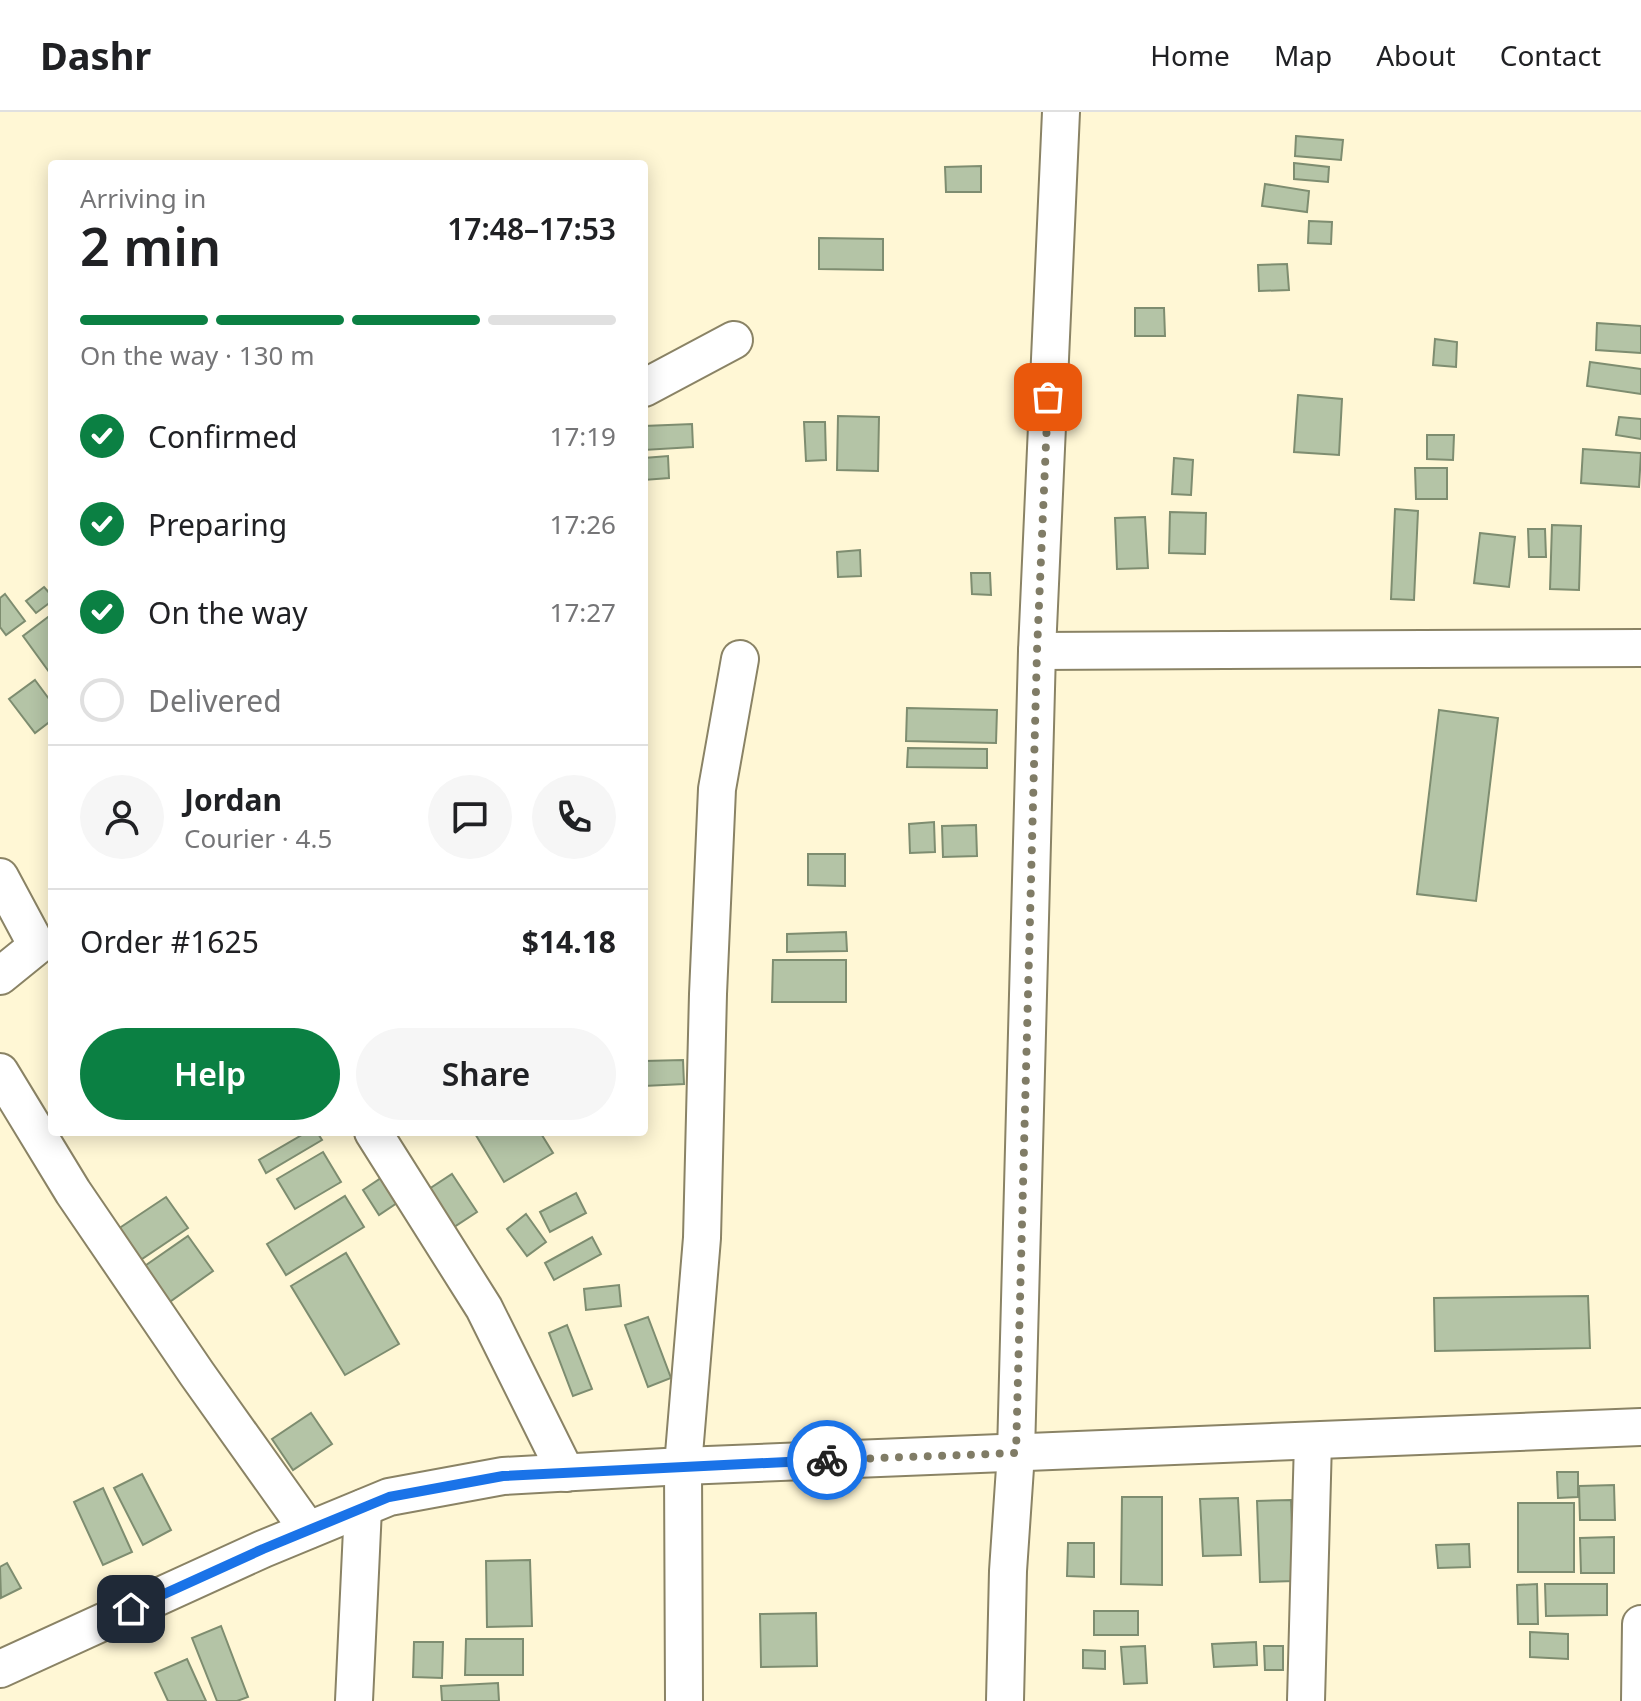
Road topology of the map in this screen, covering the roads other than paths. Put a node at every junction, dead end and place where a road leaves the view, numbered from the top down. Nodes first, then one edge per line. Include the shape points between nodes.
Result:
1 (1061, 112) edge
2 (734, 340) dead end
3 (648, 386) edge
4 (1641, 648) edge
5 (1037, 651) junction
6 (740, 659) dead end
7 (0, 877) edge
8 (0, 976) edge
9 (0, 1072) edge
10 (376, 1136) edge
11 (1641, 1427) edge
12 (1313, 1441) junction
13 (1016, 1453) junction
14 (683, 1466) junction
15 (566, 1473) junction
16 (363, 1508) junction
17 (308, 1530) junction
18 (1641, 1624) edge
19 (0, 1669) edge
20 (354, 1701) edge
21 (684, 1701) edge
22 (1005, 1701) edge
23 (1306, 1701) edge
24 (1640, 1701) edge

1 - 5 street
2 - 3 street
4 - 5 street
5 - 13 street
6 - 14 street via 717,789 702,1238
7 - 8 street via 37,946
9 - 17 street via 73,1192
10 - 15 street via 484,1308
11 - 12 street
12 - 13 street
12 - 23 street
13 - 14 street
13 - 22 street
14 - 15 street
14 - 21 street
15 - 16 street via 503,1476 389,1497
16 - 17 street
16 - 20 street
17 - 19 street
18 - 24 street

